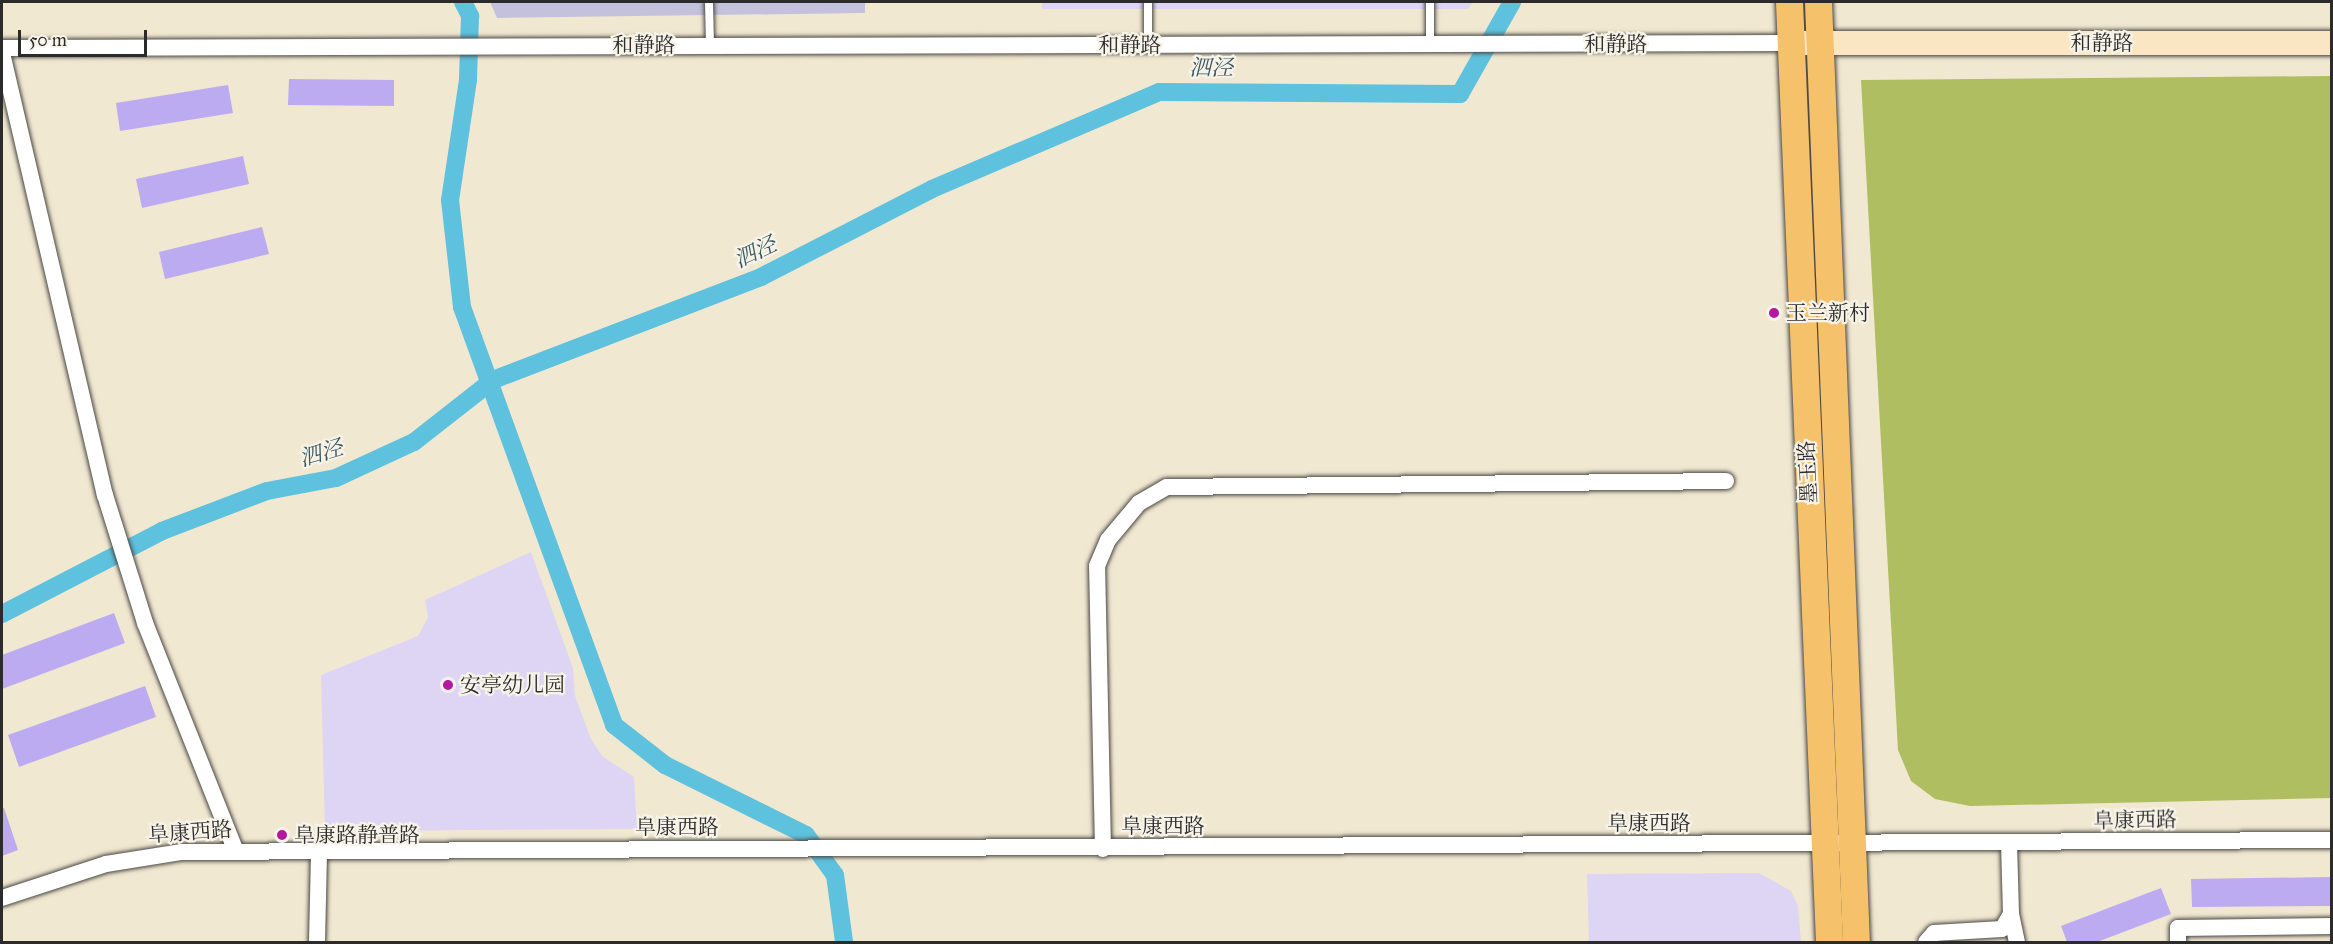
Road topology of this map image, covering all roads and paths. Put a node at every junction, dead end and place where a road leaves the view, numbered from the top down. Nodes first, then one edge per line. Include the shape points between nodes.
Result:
1 (709, 2) edge
2 (1148, 2) edge
3 (1430, 2) edge
4 (1789, 2) edge
5 (1818, 2) edge
6 (2331, 43) edge
7 (1430, 44) junction
8 (1790, 44) junction
9 (1821, 44) junction
10 (710, 45) junction
11 (1149, 45) junction
12 (2, 48) edge
13 (2, 53) edge
14 (1726, 481) dead end
15 (2331, 840) edge
16 (2009, 844) junction
17 (1839, 845) junction
18 (1103, 849) junction
19 (319, 851) junction
20 (236, 852) junction
21 (2, 898) edge
22 (2011, 914) junction
23 (2331, 927) edge
24 (317, 942) edge
25 (1829, 942) edge
26 (1856, 942) edge
27 (1926, 942) edge
28 (2017, 942) edge
29 (2178, 942) edge

1 - 10 lane
2 - 11 lane
3 - 7 lane
4 - 8 main road, 墨玉路
5 - 9 main road, 墨玉路
6 - 9 street, 和静路
7 - 8 street, 和静路
7 - 11 street, 和静路
8 - 9 street, 和静路
8 - 17 main road, 墨玉路
9 - 17 main road, 墨玉路
10 - 11 street, 和静路
10 - 12 street, 和静路
13 - 20 street via 115,529 128,573
14 - 18 street via 1167,487 1139,503 1108,540 1097,566
15 - 16 street, 阜康西路
16 - 17 street, 阜康西路
16 - 22 street
17 - 18 street, 阜康西路
17 - 25 main road, 墨玉路
17 - 26 main road, 墨玉路
18 - 19 street, 阜康西路
19 - 20 street, 阜康西路
19 - 24 street
20 - 21 street, 阜康西路 via 182,852 106,864
22 - 27 street via 2002,929 1934,933
22 - 28 street
23 - 29 street via 2178,928

